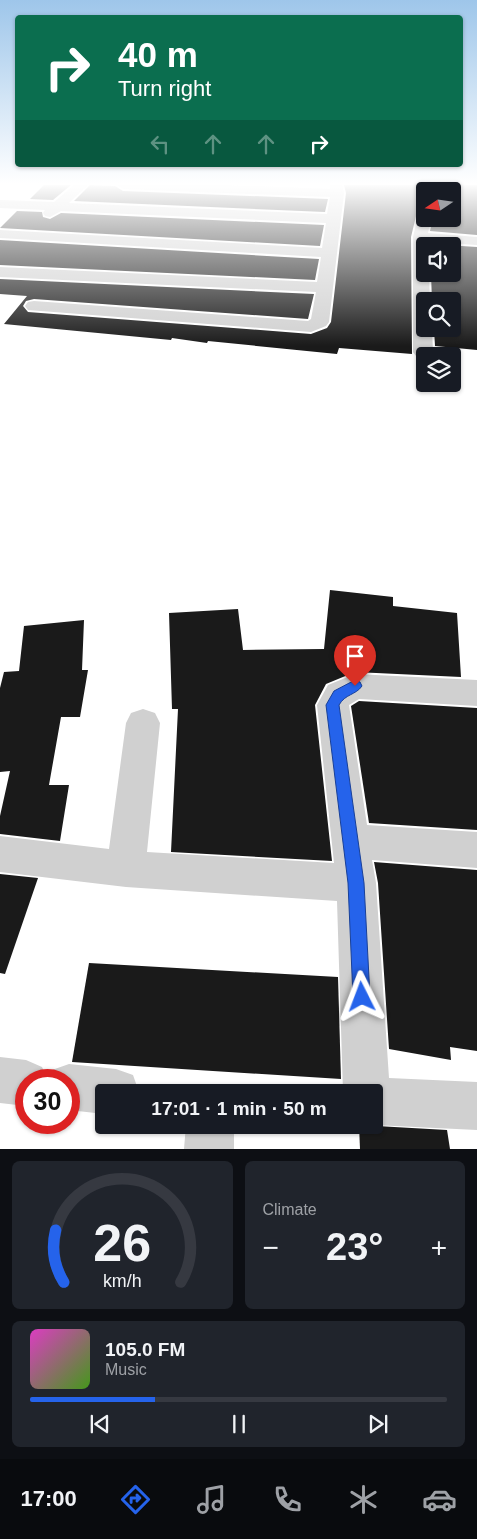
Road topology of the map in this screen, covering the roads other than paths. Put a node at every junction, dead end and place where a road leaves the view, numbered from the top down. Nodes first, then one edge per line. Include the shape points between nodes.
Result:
1 (70, 239) edge
2 (331, 239) edge
3 (461, 240) edge
4 (477, 241) edge
5 (329, 253) junction
6 (0, 272) edge
7 (421, 282) edge
8 (325, 287) junction
9 (34, 306) dead end
10 (423, 347) edge
11 (477, 693) edge
12 (143, 723) dead end
13 (352, 841) junction
14 (477, 850) edge
15 (0, 854) edge
16 (126, 868) junction
17 (356, 883) junction
18 (0, 1080) edge
19 (15, 1082) edge
20 (366, 1084) edge
21 (80, 1088) edge
22 (95, 1090) edge
23 (383, 1101) edge
24 (477, 1106) edge
25 (210, 1134) edge
26 (209, 1149) edge

1 - 5 street
2 - 5 street
3 - 4 street
5 - 8 street
6 - 8 street
7 - 10 street
8 - 9 street via 320,322 311,327
11 - 13 street via 355,686 339,694 332,705
12 - 16 street
13 - 14 street
13 - 17 street
15 - 16 street
16 - 17 street
17 - 20 street
18 - 19 street
21 - 22 street
23 - 24 street
25 - 26 street

